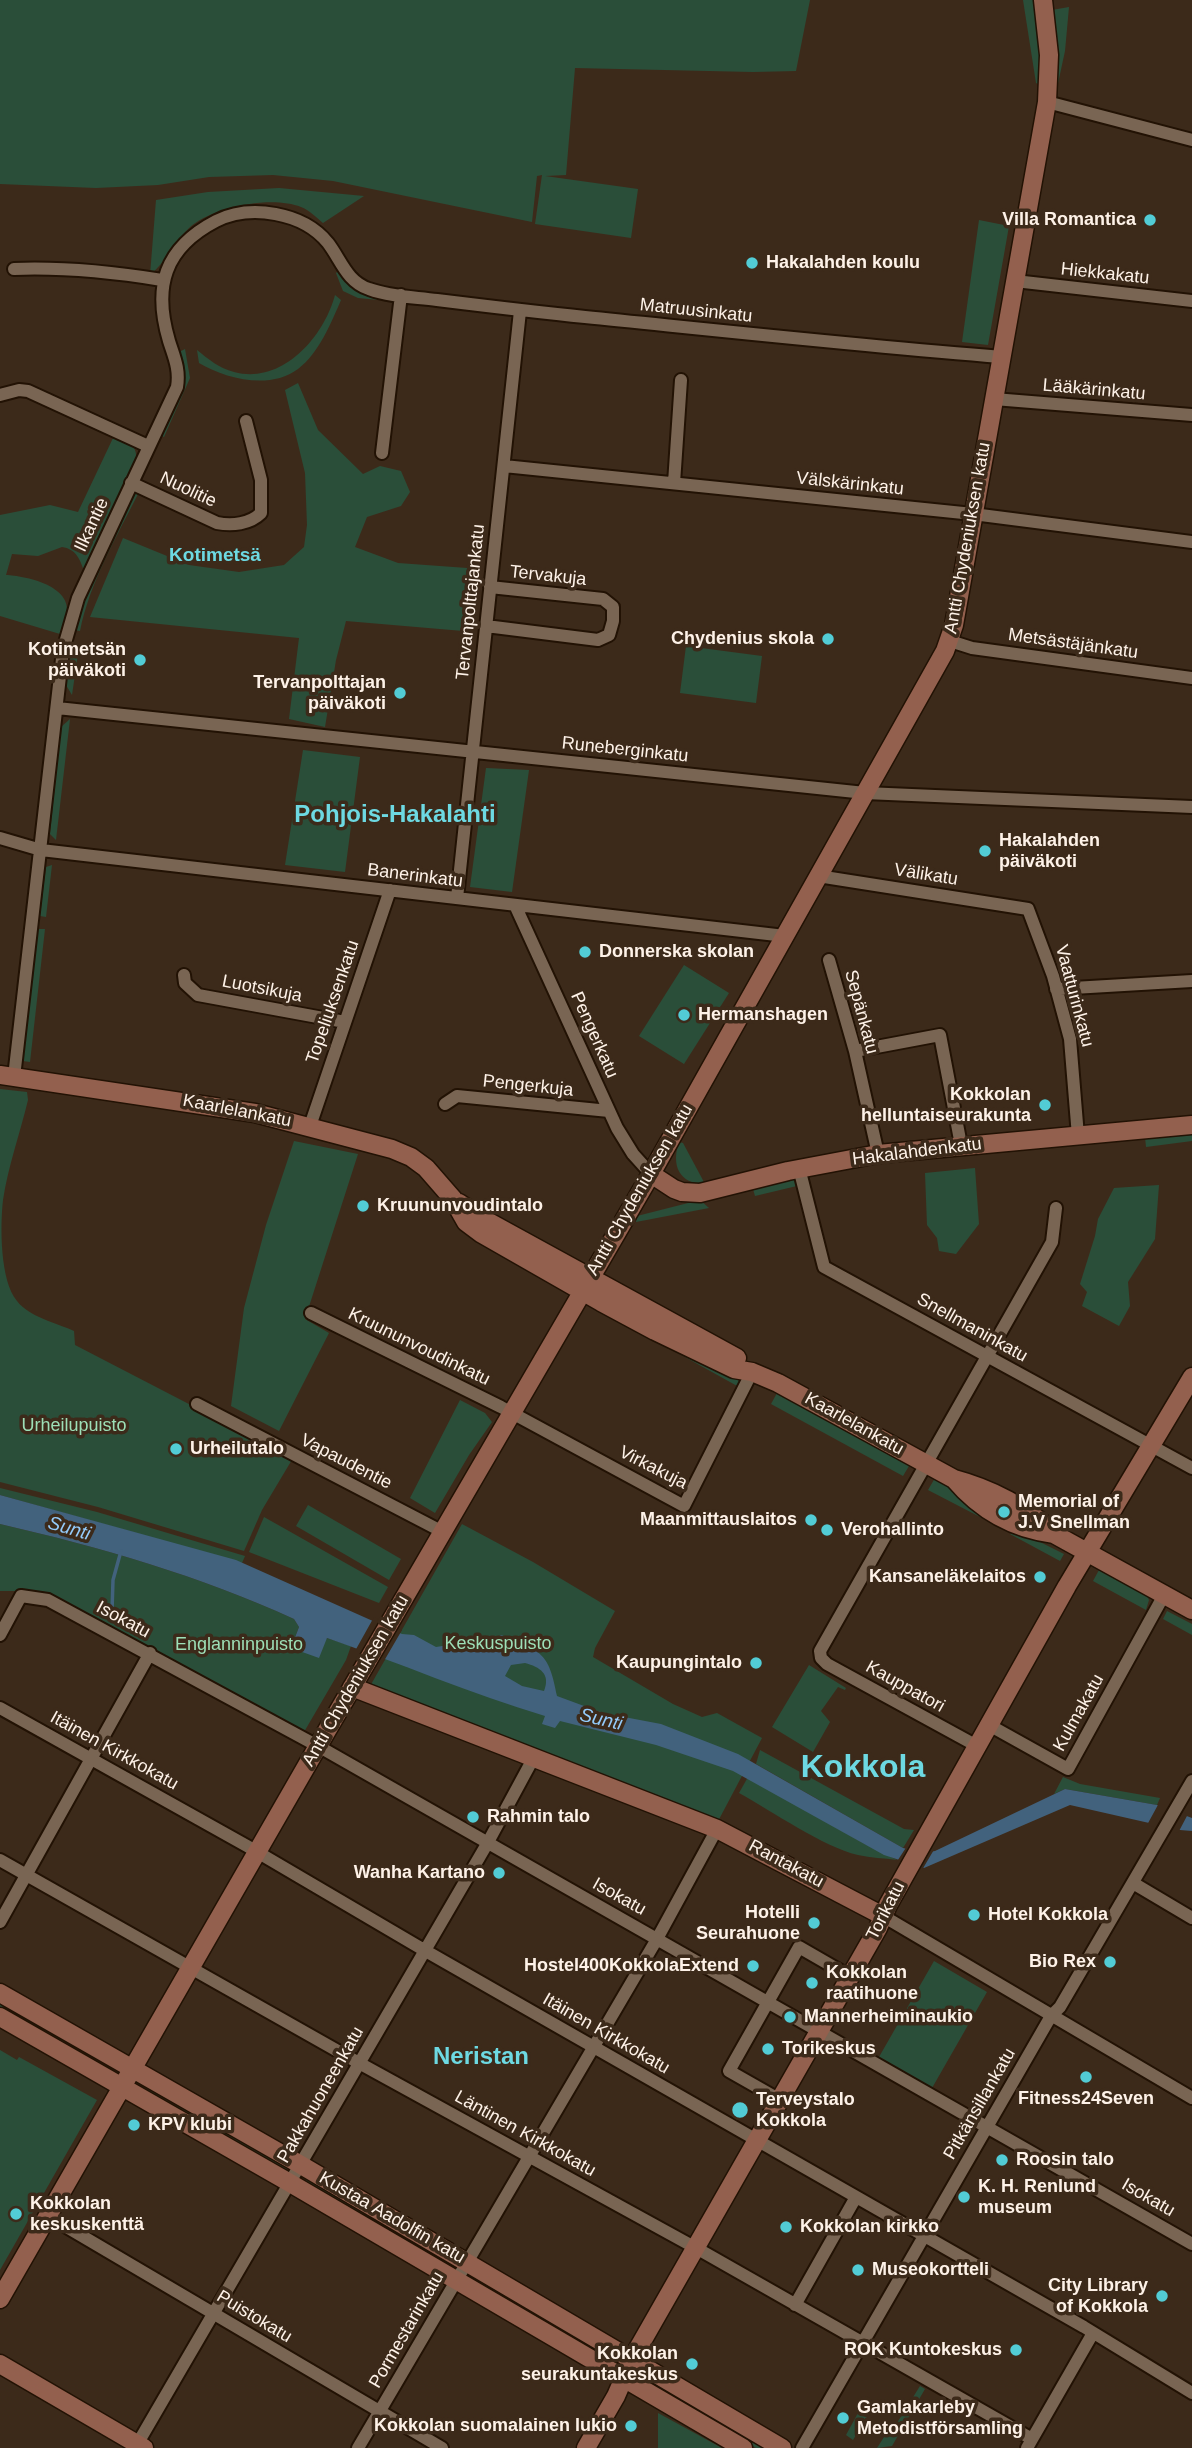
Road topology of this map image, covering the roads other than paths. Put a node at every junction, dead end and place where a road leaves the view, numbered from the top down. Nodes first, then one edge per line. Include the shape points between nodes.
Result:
1 (1043, 0) edge
2 (1047, 102) junction
3 (1192, 140) edge
4 (14, 269) dead end
5 (162, 280) junction
6 (1015, 281) junction
7 (401, 295) junction
8 (1192, 301) edge
9 (520, 311) junction
10 (1002, 358) junction
11 (681, 380) dead end
12 (0, 395) edge
13 (994, 399) junction
14 (1192, 415) edge
15 (246, 421) dead end
16 (148, 446) junction
17 (382, 453) dead end
18 (503, 466) junction
19 (131, 483) junction
20 (674, 483) junction
21 (973, 514) junction
22 (1192, 542) edge
23 (491, 587) junction
24 (486, 626) junction
25 (950, 641) junction
26 (1192, 678) edge
27 (57, 709) junction
28 (473, 752) junction
29 (865, 793) junction
30 (1192, 807) edge
31 (0, 838) edge
32 (41, 850) junction
33 (818, 876) junction
34 (390, 890) junction
35 (457, 898) junction
36 (515, 905) junction
37 (1028, 909) joint
38 (785, 936) junction
39 (829, 960) dead end
40 (184, 975) dead end
41 (1192, 981) edge
42 (1056, 989) junction
43 (345, 1022) junction
44 (855, 1051) junction
45 (7, 1076) edge
46 (444, 1104) dead end
47 (609, 1111) junction
48 (1192, 1125) edge
49 (310, 1126) junction
50 (1078, 1136) junction
51 (961, 1145) junction
52 (878, 1154) junction
53 (799, 1168) junction
54 (651, 1174) junction
55 (1056, 1208) dead end
56 (586, 1285) junction
57 (311, 1313) dead end
58 (986, 1356) junction
59 (752, 1372) junction
60 (1192, 1377) edge
61 (197, 1404) dead end
62 (512, 1413) junction
63 (1152, 1446) junction
64 (926, 1463) junction
65 (1192, 1468) edge
66 (443, 1532) junction
67 (1087, 1552) junction
68 (1164, 1595) junction
69 (1192, 1610) edge
70 (0, 1635) edge
71 (150, 1653) junction
72 (352, 1687) junction
73 (0, 1708) edge
74 (989, 1725) junction
75 (318, 1746) junction
76 (977, 1746) junction
77 (534, 1757) junction
78 (91, 1758) junction
79 (1192, 1781) edge
80 (717, 1829) junction
81 (487, 1844) junction
82 (258, 1852) junction
83 (0, 1860) edge
84 (27, 1875) junction
85 (1133, 1883) junction
86 (883, 1916) junction
87 (1192, 1918) edge
88 (0, 1923) edge
89 (657, 1939) junction
90 (424, 1950) junction
91 (192, 1967) junction
92 (851, 1977) junction
93 (0, 1993) edge
94 (768, 2001) junction
95 (1051, 2016) junction
96 (0, 2017) edge
97 (820, 2031) junction
98 (594, 2047) junction
99 (359, 2063) junction
100 (134, 2069) junction
101 (123, 2087) junction
102 (1192, 2098) edge
103 (780, 2100) junction
104 (987, 2126) junction
105 (757, 2140) junction
106 (530, 2157) junction
107 (300, 2165) junction
108 (290, 2183) junction
109 (856, 2197) junction
110 (48, 2216) junction
111 (924, 2236) junction
112 (1192, 2244) edge
113 (695, 2248) junction
114 (467, 2262) junction
115 (456, 2280) junction
116 (0, 2299) edge
117 (795, 2305) junction
118 (214, 2314) junction
119 (1093, 2333) junction
120 (863, 2343) junction
121 (632, 2359) junction
122 (0, 2364) edge
123 (624, 2378) junction
124 (1192, 2393) edge
125 (379, 2412) junction
126 (1029, 2444) edge
127 (138, 2447) edge
128 (358, 2448) edge
129 (442, 2448) edge
130 (586, 2448) edge
131 (743, 2448) edge
132 (782, 2448) edge
133 (802, 2448) edge

1 - 2 main road, Antti Chydeniuksen katu via 1049,55
2 - 3 street
2 - 6 main road, Antti Chydeniuksen katu
4 - 5 street via 69,268
5 - 7 street, Matruusinkatu via 178,252 200,232 226,216 256,212 283,216 307,227 327,242 354,280 369,289
5 - 16 street, Ilkantie via 162,314 179,376
6 - 8 street, Hiekkakatu
6 - 10 main road, Antti Chydeniuksen katu
7 - 9 street, Matruusinkatu
7 - 17 street
9 - 10 street, Matruusinkatu
9 - 18 street, Tervanpolttajankatu
10 - 13 main road, Antti Chydeniuksen katu
11 - 20 street
12 - 16 street via 28,391
13 - 14 street, Lääkärinkatu
13 - 21 main road, Antti Chydeniuksen katu
15 - 19 street, Nuolitie via 261,480 261,513 255,519 217,523
16 - 19 street, Ilkantie
18 - 20 street, Välskärinkatu
18 - 23 street, Tervanpolttajankatu
19 - 27 street, Ilkantie via 68,625
20 - 21 street, Välskärinkatu
21 - 22 street, Välskärinkatu
21 - 25 main road, Antti Chydeniuksen katu
23 - 24 street, Tervanpolttajankatu
23 - 24 street, Tervakuja via 603,599 613,607 613,621 609,635 598,640
24 - 28 street, Tervanpolttajankatu
25 - 26 street, Metsästäjänkatu via 972,648
25 - 29 main road, Antti Chydeniuksen katu
27 - 28 street, Runeberginkatu
27 - 32 street, Ilkantie
28 - 29 street, Runeberginkatu
28 - 35 street, Tervanpolttajankatu
29 - 30 street, Runeberginkatu
29 - 33 main road, Antti Chydeniuksen katu
31 - 32 street, Banerinkatu
32 - 34 street, Banerinkatu
32 - 45 street, Ilkantie
33 - 37 street, Välikatu
33 - 38 main road, Antti Chydeniuksen katu
34 - 35 street, Banerinkatu
34 - 43 street, Topeliuksenkatu
35 - 36 street, Banerinkatu
36 - 38 street, Banerinkatu
36 - 47 street, Pengerkatu
37 - 42 street, Vaatturinkatu
38 - 54 main road, Antti Chydeniuksen katu
39 - 44 street, Sepänkatu
40 - 43 street, Luotsikuja via 185,983 198,995
41 - 42 street
42 - 50 street, Vaatturinkatu via 1070,1039
43 - 49 street, Topeliuksenkatu
44 - 51 street via 940,1035
44 - 52 street, Sepänkatu
45 - 49 main road, Kaarlelankatu via 255,1113
46 - 47 street, Pengerkuja via 457,1096
47 - 54 street, Pengerkatu via 633,1154
48 - 50 main road, Hakalahdenkatu
49 - 56 main road, Kaarlelankatu via 411,1157 426,1168 472,1227
50 - 51 main road, Hakalahdenkatu
51 - 52 main road, Hakalahdenkatu
52 - 53 main road, Hakalahdenkatu
53 - 54 main road, Hakalahdenkatu via 692,1193 674,1189
53 - 58 street, Snellmaninkatu via 824,1267
54 - 56 main road, Antti Chydeniuksen katu
55 - 58 street via 1052,1242
56 - 59 main road, Kaarlelankatu via 646,1326 734,1369
56 - 62 main road, Antti Chydeniuksen katu
57 - 62 street, Kruununvoudinkatu
58 - 63 street, Snellmaninkatu
58 - 64 street
59 - 62 street, Virkakuja via 684,1506
59 - 64 main road, Kaarlelankatu
60 - 63 main road, Torikatu
61 - 66 street, Vapaudentie
62 - 66 main road, Antti Chydeniuksen katu
63 - 65 street, Snellmaninkatu
63 - 67 main road, Torikatu
64 - 67 main road, Kaarlelankatu via 1025,1511
64 - 76 street, Kauppatori via 820,1654 827,1664
66 - 72 main road, Antti Chydeniuksen katu
67 - 68 main road, Kaarlelankatu
67 - 74 main road, Torikatu
68 - 69 main road, Kaarlelankatu
68 - 74 street, Kulmakatu via 1068,1769
70 - 71 street, Isokatu via 22,1596 48,1600
71 - 75 street, Isokatu
71 - 78 street
72 - 75 main road, Antti Chydeniuksen katu
72 - 77 main road, Rantakatu
73 - 78 street, Itäinen Kirkkokatu
74 - 76 main road, Torikatu
75 - 81 street, Isokatu
75 - 82 main road, Antti Chydeniuksen katu
76 - 86 main road, Torikatu
77 - 80 main road, Rantakatu
77 - 81 street, Pakkahuoneenkatu
78 - 82 street, Itäinen Kirkkokatu
78 - 84 street
79 - 85 street, Pitkänsillankatu
80 - 86 main road, Rantakatu
80 - 89 street, Pormestarinkatu
81 - 89 street, Isokatu
81 - 90 street, Pakkahuoneenkatu
82 - 90 street, Itäinen Kirkkokatu
82 - 91 main road, Antti Chydeniuksen katu
83 - 84 street, Läntinen Kirkkokatu
84 - 88 street
84 - 91 street, Läntinen Kirkkokatu
85 - 87 street
85 - 95 street, Pitkänsillankatu
86 - 92 main road, Torikatu
86 - 95 street, Rantakatu
89 - 94 street, Isokatu
89 - 98 street, Pormestarinkatu
90 - 98 street, Itäinen Kirkkokatu
90 - 99 street, Pakkahuoneenkatu
91 - 99 street, Läntinen Kirkkokatu
91 - 100 main road, Antti Chydeniuksen katu
92 - 94 street via 799,1947
92 - 97 main road, Torikatu
93 - 100 main road, Kustaa Aadolfin katu
94 - 97 street, Isokatu
94 - 103 street via 729,2071
95 - 102 street, Rantakatu
95 - 104 street, Pitkänsillankatu
96 - 101 main road, Kustaa Aadolfin katu
97 - 103 main road, Torikatu
97 - 104 street, Isokatu
98 - 105 street, Itäinen Kirkkokatu
98 - 106 street, Pormestarinkatu
99 - 106 street, Läntinen Kirkkokatu
99 - 107 street, Pakkahuoneenkatu
100 - 101 main road, Antti Chydeniuksen katu
100 - 107 main road, Kustaa Aadolfin katu
101 - 108 main road, Kustaa Aadolfin katu
101 - 110 main road, Antti Chydeniuksen katu
103 - 105 main road, Torikatu
104 - 111 street, Pitkänsillankatu
104 - 112 street, Isokatu
105 - 109 street, Itäinen Kirkkokatu
105 - 113 main road, Torikatu
106 - 113 street, Läntinen Kirkkokatu
106 - 114 street, Pormestarinkatu
107 - 108 street, Pakkahuoneenkatu
107 - 114 main road, Kustaa Aadolfin katu
108 - 115 main road, Kustaa Aadolfin katu
108 - 118 street, Pakkahuoneenkatu
109 - 111 street, Itäinen Kirkkokatu
109 - 117 street
110 - 116 main road, Antti Chydeniuksen katu
110 - 118 street, Puistokatu
111 - 119 street, Itäinen Kirkkokatu
111 - 120 street, Pitkänsillankatu
113 - 117 street, Läntinen Kirkkokatu
113 - 121 main road, Torikatu
114 - 115 street, Pormestarinkatu
114 - 121 main road, Kustaa Aadolfin katu
115 - 123 main road, Kustaa Aadolfin katu
115 - 125 street, Pormestarinkatu
117 - 120 street, Läntinen Kirkkokatu
118 - 125 street, Puistokatu
118 - 127 street, Pakkahuoneenkatu
119 - 124 street, Itäinen Kirkkokatu
119 - 126 street
120 - 126 street, Läntinen Kirkkokatu
120 - 133 street, Pitkänsillankatu
121 - 123 main road, Torikatu
121 - 132 main road, Kustaa Aadolfin katu
122 - 127 main road
123 - 130 main road, Torikatu
123 - 131 main road, Kustaa Aadolfin katu
125 - 128 street, Pormestarinkatu
125 - 129 street, Puistokatu

